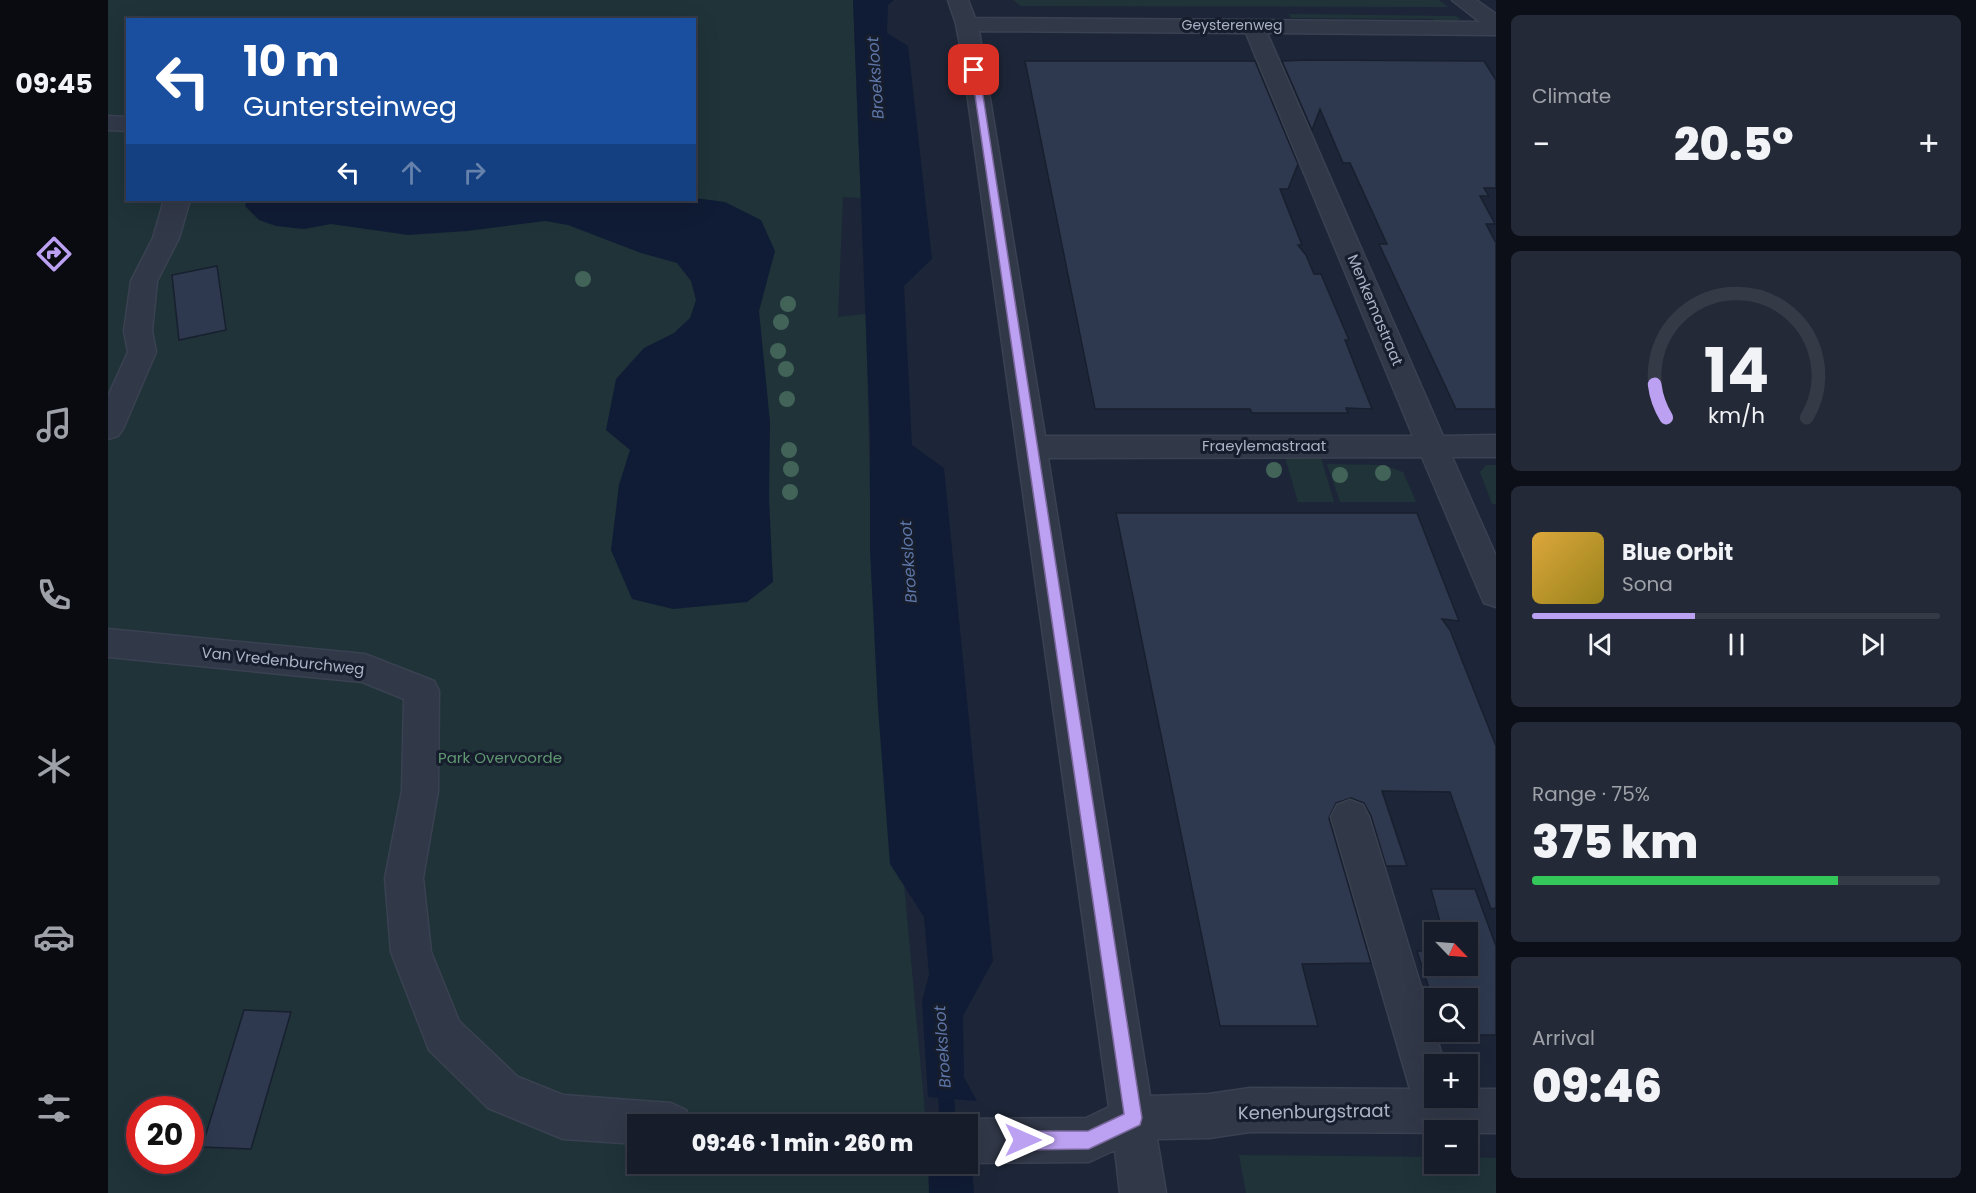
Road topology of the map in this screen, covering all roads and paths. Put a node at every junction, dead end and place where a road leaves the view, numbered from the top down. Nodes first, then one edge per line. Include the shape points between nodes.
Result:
1 (1462, 0) edge
2 (967, 8) edge
3 (1496, 24) edge
4 (1253, 25) junction
5 (1496, 29) edge
6 (108, 123) edge
7 (126, 124) edge
8 (177, 201) edge
9 (108, 429) edge
10 (1434, 446) junction
11 (1496, 446) edge
12 (1032, 447) junction
13 (1496, 594) edge
14 (108, 643) edge
15 (1350, 817) dead end
16 (1496, 1111) edge
17 (1438, 1112) junction
18 (1133, 1118) junction
19 (627, 1122) edge
20 (978, 1141) edge
21 (1143, 1193) edge

1 - 3 street
2 - 4 street, Geysterenweg
2 - 12 street
4 - 5 street, Geysterenweg
4 - 10 street, Menkemastraat
6 - 7 street
8 - 9 street via 166,238 144,281 138,331 142,352
10 - 11 street, Fraeylemastraat
10 - 12 street, Fraeylemastraat
10 - 13 street, Menkemastraat
12 - 18 street
14 - 19 street, Van Vredenburchweg via 365,668 422,691 420,791 404,878 411,952 444,1035 503,1092 563,1117
15 - 17 street
16 - 17 street, Kenenburgstraat
17 - 18 street, Kenenburgstraat via 1250,1110 1209,1116
18 - 20 street via 1089,1140
18 - 21 street

